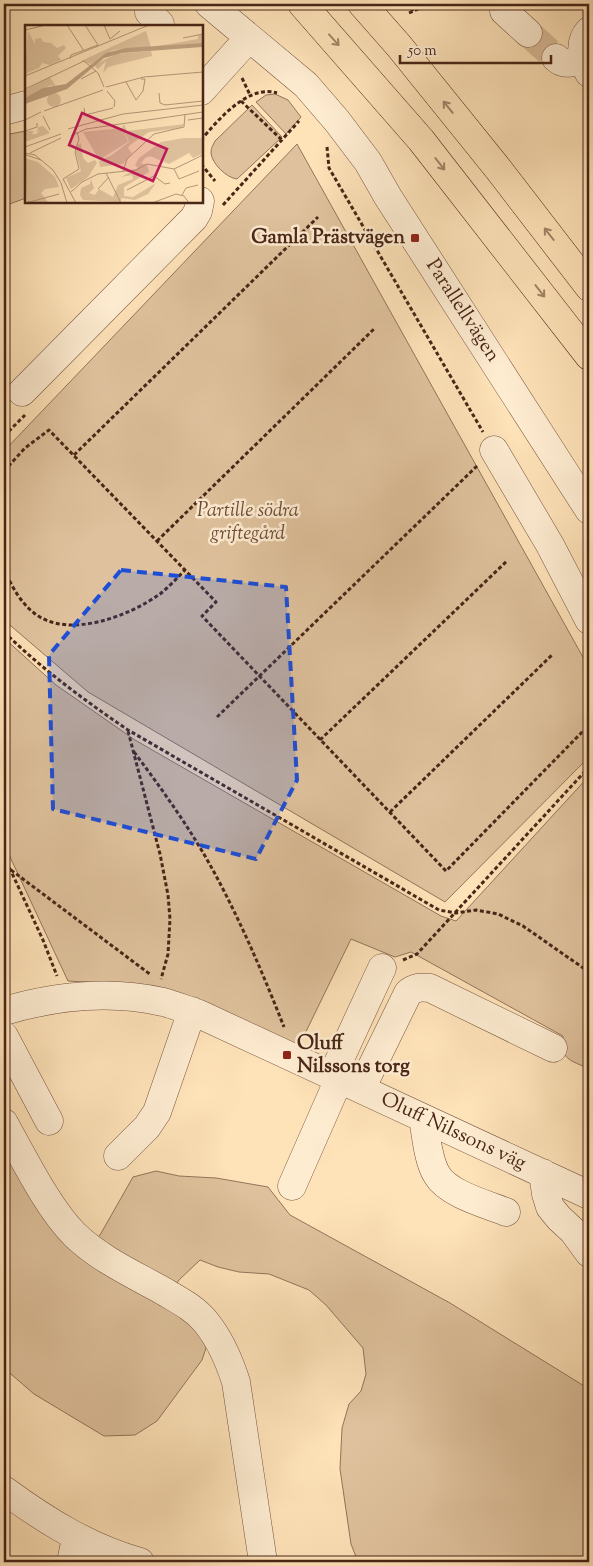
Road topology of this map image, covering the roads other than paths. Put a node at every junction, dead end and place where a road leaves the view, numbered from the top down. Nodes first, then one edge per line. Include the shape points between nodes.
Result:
1 (302, 4) edge
2 (362, 4) edge
3 (214, 7) edge
4 (589, 31) edge
5 (249, 38) junction
6 (556, 58) tunnel mouth
7 (586, 67) edge
8 (202, 90) edge
9 (25, 105) edge
10 (4, 111) edge
11 (200, 202) edge
12 (589, 287) edge
13 (589, 356) edge
14 (22, 392) dead end
15 (494, 450) road end
16 (589, 510) edge
17 (589, 620) edge
18 (382, 968) road end
19 (4, 1010) edge
20 (192, 1011) junction
21 (4, 1036) edge
22 (553, 1048) dead end
23 (344, 1081) junction
24 (423, 1118) junction
25 (49, 1121) dead end
26 (4, 1123) edge
27 (118, 1156) dead end
28 (543, 1174) junction
29 (292, 1186) dead end
30 (589, 1195) edge
31 (506, 1212) dead end
32 (589, 1253) edge
33 (4, 1490) edge
34 (74, 1550) edge
35 (140, 1562) edge
36 (263, 1562) edge

1 -> 13 highway via 421,140
12 -> 2 highway via 499,170
3 - 5 street, Parallellvägen
4 - 7 street via 582,48
5 - 8 street
5 - 16 street, Parallellvägen via 306,85 368,162
6 - 7 street via 566,64
9 - 10 street
11 - 14 street via 194,218
15 - 17 street via 550,545
18 - 23 street
19 - 20 street, Oluff Nilssons väg via 63,998 136,997 157,991
20 - 23 street, Oluff Nilssons väg
20 - 27 street via 157,1112
21 - 25 street
22 - 23 street via 430,988 414,988
23 - 24 street, Oluff Nilssons väg
23 - 29 street
24 - 28 street, Oluff Nilssons väg
24 - 31 street via 432,1163 443,1183
26 - 36 street via 62,1221 97,1253 191,1307 216,1336 236,1382
28 - 30 street, Oluff Nilssons väg
28 - 32 street via 550,1207
33 - 34 street
34 - 35 street

